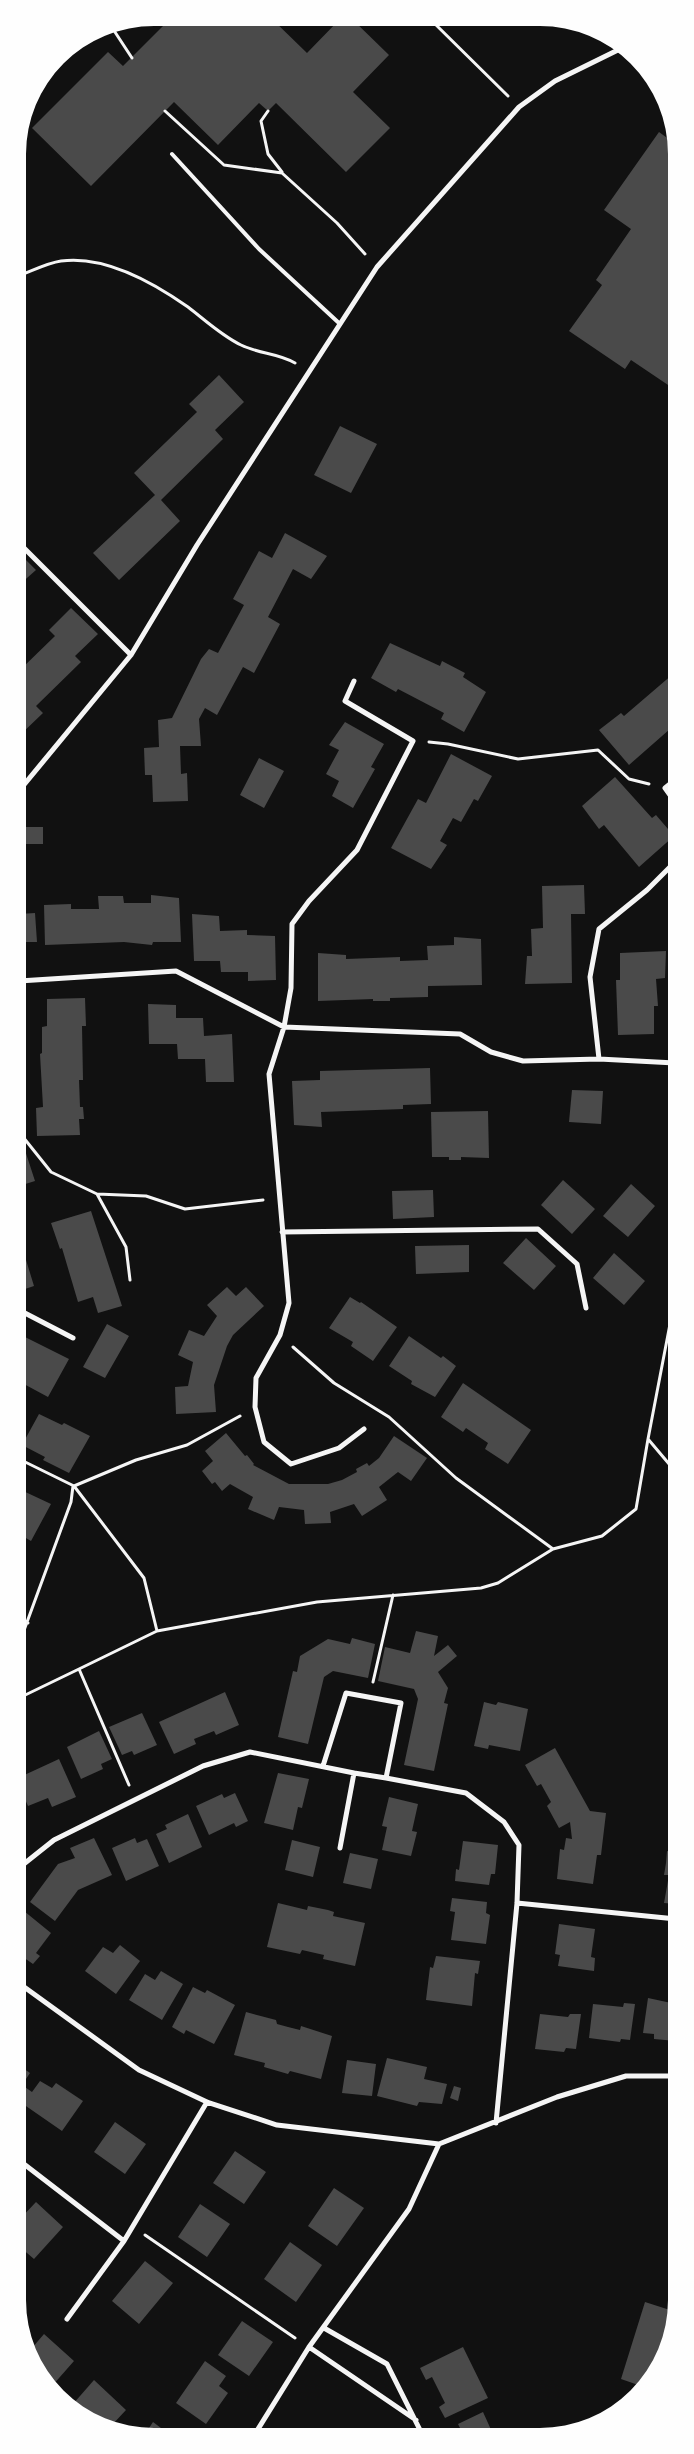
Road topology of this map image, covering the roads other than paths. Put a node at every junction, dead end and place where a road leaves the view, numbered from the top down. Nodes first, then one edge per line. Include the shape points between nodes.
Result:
1 (616, 51) edge
2 (172, 154) dead end
3 (340, 324) junction
4 (27, 551) edge
5 (131, 655) junction
6 (354, 681) dead end
7 (27, 781) edge
8 (668, 869) edge
9 (27, 981) edge
10 (284, 1027) junction
11 (599, 1059) junction
12 (668, 1063) edge
13 (282, 1232) junction
14 (586, 1308) dead end
15 (26, 1314) edge
16 (73, 1338) dead end
17 (364, 1429) dead end
18 (323, 1766) junction
19 (354, 1773) junction
20 (386, 1778) junction
21 (340, 1848) dead end
22 (26, 1862) edge
23 (517, 1903) junction
24 (667, 1919) edge
25 (26, 1988) edge
26 (667, 2076) edge
27 (207, 2102) junction
28 (496, 2123) junction
29 (439, 2144) junction
30 (26, 2166) edge
31 (124, 2241) junction
32 (67, 2319) dead end
33 (324, 2328) junction
34 (309, 2347) junction
35 (416, 2420) junction
36 (258, 2428) edge
37 (419, 2428) edge

1 - 3 street via 555,82 519,107 377,267
2 - 3 lane via 259,249
3 - 5 street via 197,545
4 - 5 street
5 - 7 street
6 - 10 street via 345,701 413,741 357,850 292,924 291,988
8 - 11 street via 599,929 590,978
9 - 10 street via 176,971
10 - 11 street via 460,1034 491,1052 523,1061
10 - 13 street via 269,1074
11 - 12 street
13 - 14 street via 538,1229 577,1264
13 - 17 street via 289,1302 280,1335 256,1378 255,1407 264,1442 291,1464 339,1448
15 - 16 street
18 - 19 street
18 - 20 street via 346,1693 370,1696 401,1703
18 - 22 street via 250,1752 203,1766 54,1840
19 - 20 street
19 - 21 street
20 - 23 street via 466,1793 504,1822 519,1845
23 - 24 street
23 - 28 street
25 - 27 street via 139,2070
26 - 28 street via 626,2076 557,2097
27 - 29 street via 278,2125
27 - 31 street
28 - 29 street
29 - 33 street via 409,2208
30 - 31 street
31 - 32 street
33 - 34 street
33 - 35 street via 387,2364
34 - 35 street
34 - 36 street
35 - 37 street

